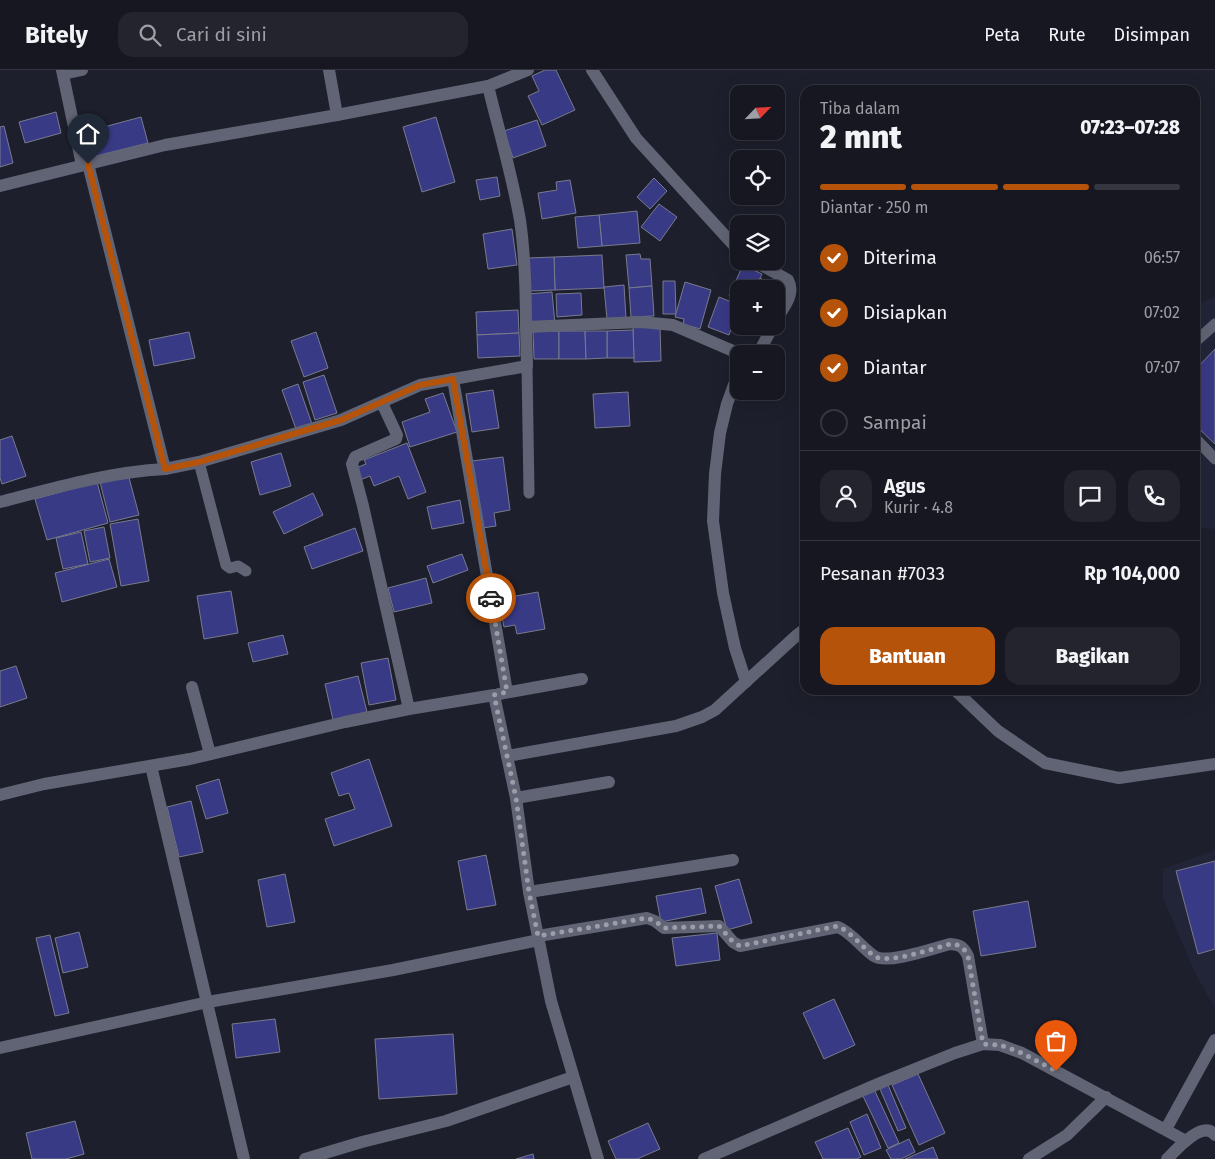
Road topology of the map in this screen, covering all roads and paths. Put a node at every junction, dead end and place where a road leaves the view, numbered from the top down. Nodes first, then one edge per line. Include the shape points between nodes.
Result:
1 (82, 70) edge
2 (329, 70) edge
3 (528, 70) edge
4 (592, 70) edge
5 (63, 72) edge
6 (488, 86) junction
7 (337, 115) junction
8 (85, 165) junction
9 (0, 186) edge
10 (730, 241) edge
11 (770, 270) edge
12 (785, 303) edge
13 (1215, 324) edge
14 (526, 327) junction
15 (1200, 338) edge
16 (730, 350) edge
17 (526, 366) junction
18 (453, 379) junction
19 (730, 396) edge
20 (382, 403) junction
21 (1200, 443) edge
22 (1215, 459) edge
23 (199, 462) junction
24 (165, 469) junction
25 (529, 493) dead end
26 (0, 502) edge
27 (246, 571) dead end
28 (800, 633) edge
29 (582, 679) dead end
30 (746, 682) junction
31 (192, 687) dead end
32 (501, 694) junction
33 (960, 695) edge
34 (408, 709) junction
35 (210, 754) junction
36 (507, 756) junction
37 (1215, 764) edge
38 (151, 766) junction
39 (609, 782) dead end
40 (0, 795) edge
41 (516, 798) junction
42 (733, 860) dead end
43 (529, 892) junction
44 (538, 938) junction
45 (208, 1002) junction
46 (1215, 1040) edge
47 (983, 1044) junction
48 (0, 1048) edge
49 (573, 1077) junction
50 (1106, 1097) junction
51 (1166, 1129) junction
52 (1215, 1135) edge
53 (1186, 1141) junction
54 (244, 1159) edge
55 (304, 1159) edge
56 (598, 1159) edge
57 (704, 1159) edge
58 (1029, 1159) edge
59 (1167, 1159) edge

1 - 5 street
2 - 7 street
3 - 6 street
4 - 10 street via 636,138
5 - 8 street
6 - 7 street
6 - 14 street via 520,222
7 - 8 street via 165,145
8 - 9 street
8 - 24 street
11 - 12 street via 790,284 791,292
13 - 15 lane
14 - 16 street via 641,322 673,325
14 - 17 street
17 - 18 street
17 - 25 lane
18 - 20 street via 420,385
18 - 32 street
19 - 30 street via 720,433 713,521 723,593
20 - 23 street via 341,420
20 - 34 street via 397,437 355,457 352,464
21 - 22 lane
23 - 24 street
23 - 27 lane via 226,564
24 - 26 street via 139,470
28 - 30 street
29 - 32 street
30 - 36 street via 714,710 676,726
31 - 35 street
32 - 34 street
32 - 36 street
33 - 37 street via 998,731 1045,763 1119,778
34 - 35 street
35 - 38 street
36 - 41 street
38 - 40 street via 44,784
38 - 45 street
39 - 41 street
41 - 43 street
42 - 43 street
43 - 44 street
44 - 45 street via 393,970
44 - 47 street via 647,918 664,928 719,926 740,946 838,926 875,957 888,960 950,944 960,945 968,956
44 - 49 street via 551,1001
45 - 48 street
45 - 54 street
46 - 51 street
47 - 50 street via 1000,1045 1022,1053
47 - 57 street via 880,1083
49 - 55 street via 446,1121
49 - 56 street
50 - 51 street
50 - 58 street via 1067,1135
51 - 53 street
52 - 53 street via 1206,1130 1200,1131
53 - 59 street

